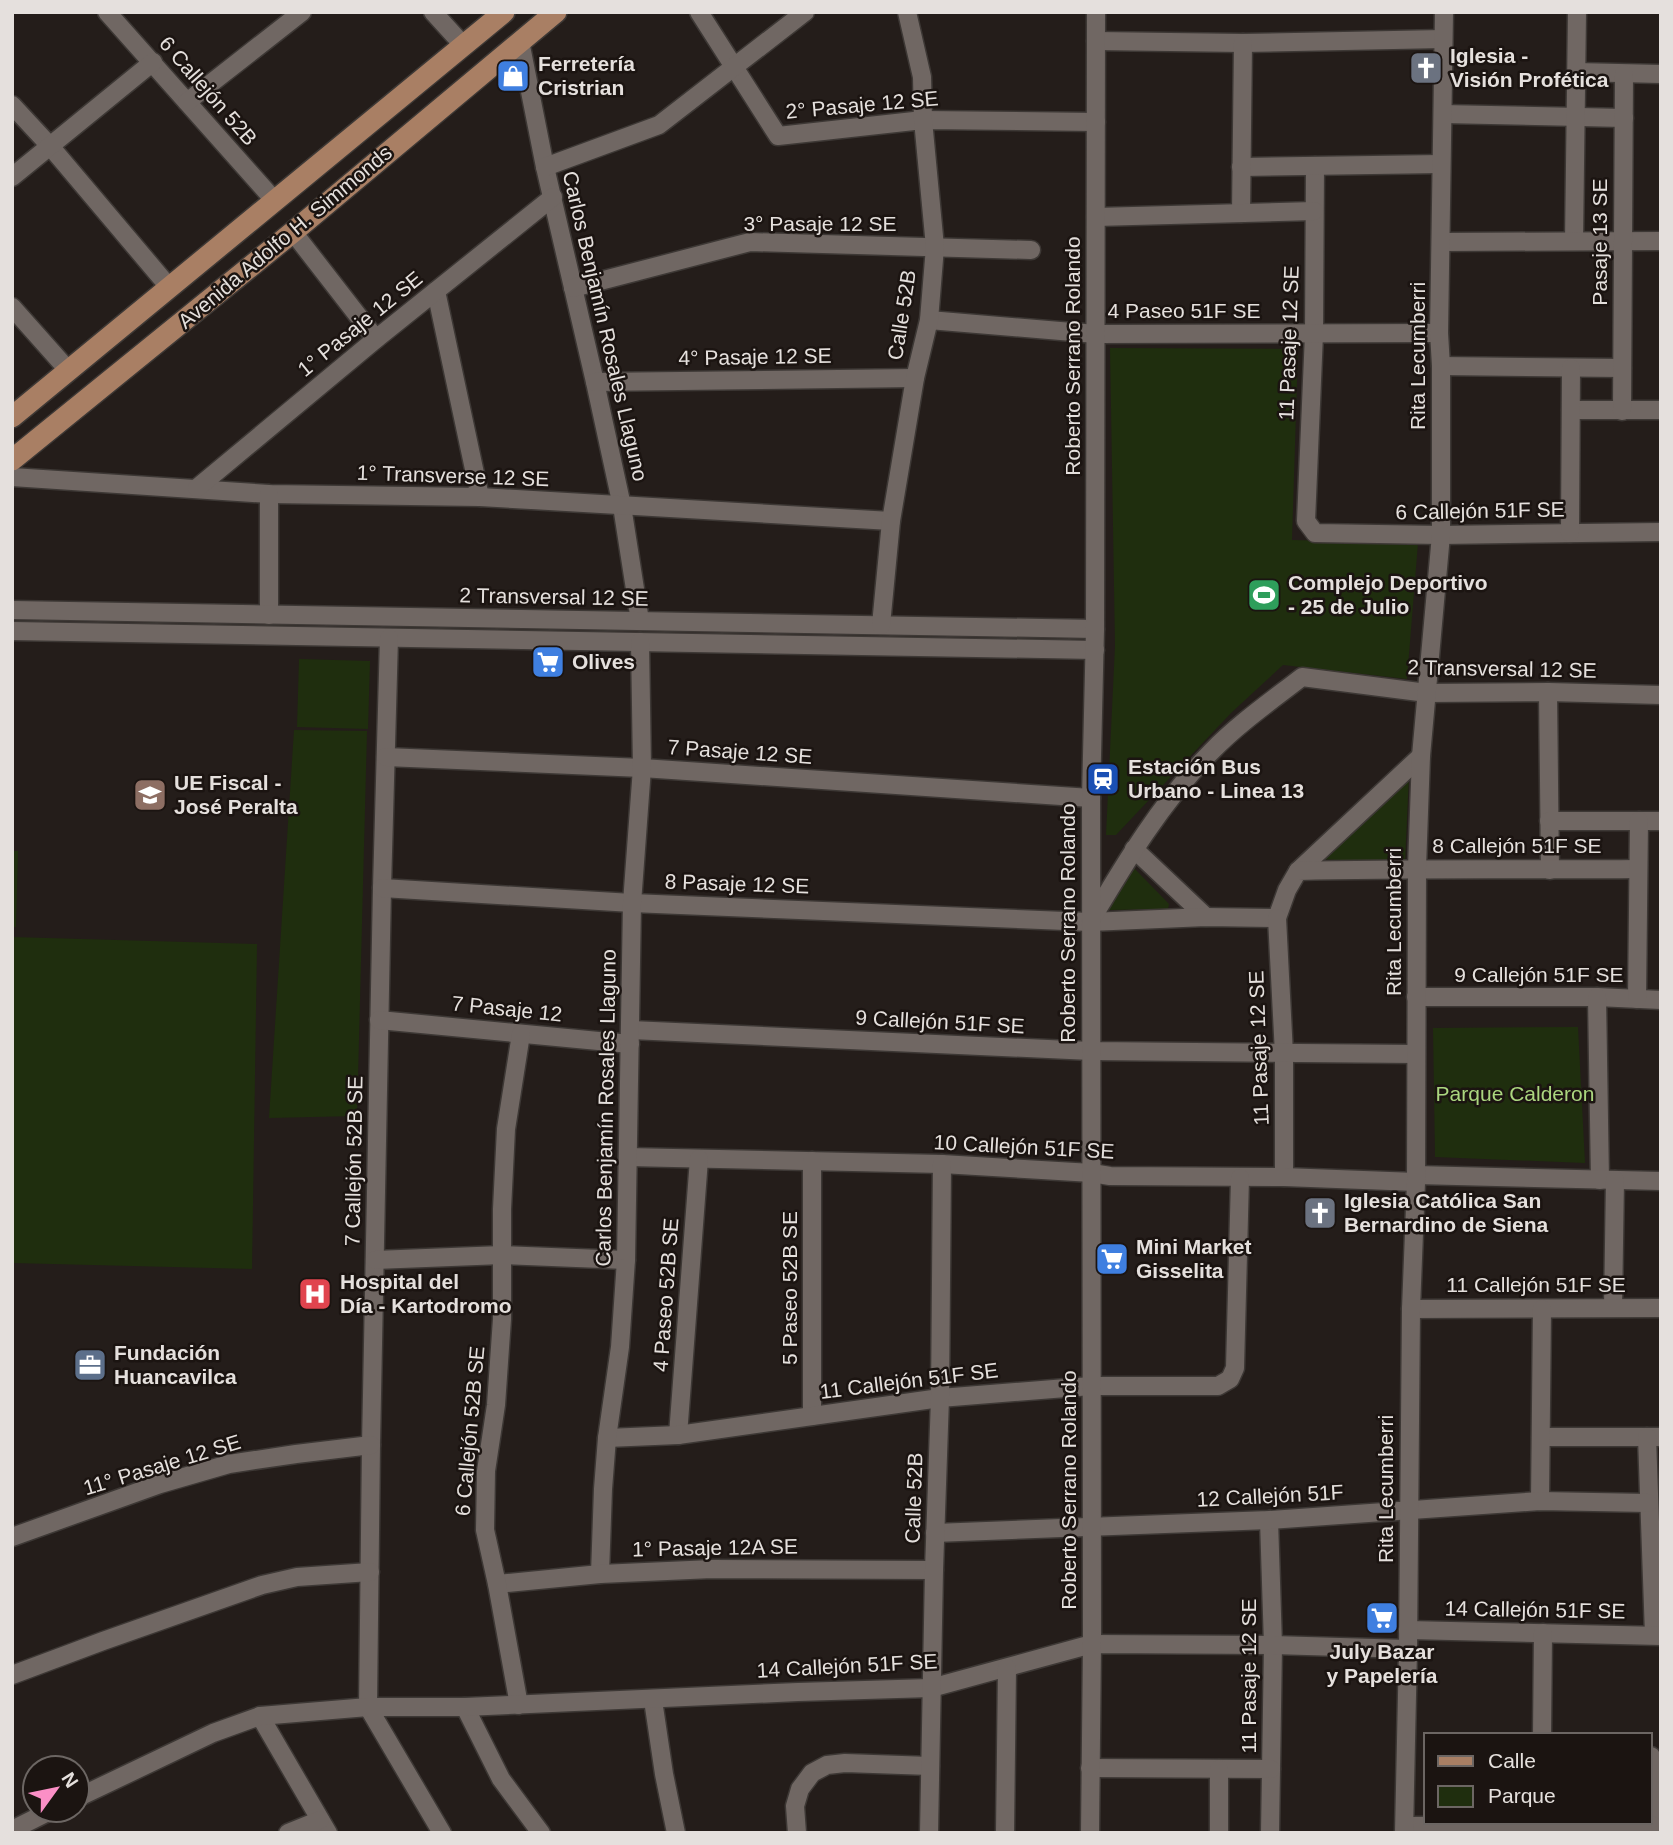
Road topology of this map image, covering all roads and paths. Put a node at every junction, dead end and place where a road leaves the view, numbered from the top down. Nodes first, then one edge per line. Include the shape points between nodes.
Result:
1 (107, 12) edge
2 (302, 12) edge
3 (433, 12) edge
4 (504, 12) edge
5 (556, 12) edge
6 (699, 12) edge
7 (805, 12) edge
8 (908, 12) edge
9 (1096, 12) edge
10 (1444, 12) edge
11 (1577, 12) edge
12 (1443, 39) junction
13 (520, 41) junction
14 (1096, 41) junction
15 (1243, 43) junction
16 (463, 45) junction
17 (153, 62) junction
18 (735, 66) junction
19 (1576, 72) junction
20 (1624, 74) junction
21 (1661, 74) edge
22 (187, 102) junction
23 (12, 105) edge
24 (1443, 114) junction
25 (1576, 117) junction
26 (1624, 118) junction
27 (923, 120) junction
28 (1096, 122) junction
29 (50, 146) junction
30 (1441, 164) junction
31 (1315, 166) junction
32 (545, 167) junction
33 (1241, 167) junction
34 (12, 177) edge
35 (552, 197) junction
36 (274, 200) junction
37 (1314, 211) junction
38 (1241, 213) junction
39 (1096, 217) junction
40 (293, 232) junction
41 (1574, 241) junction
42 (1623, 241) junction
43 (1661, 241) edge
44 (1442, 242) junction
45 (935, 247) junction
46 (1031, 250) dead end
47 (169, 287) junction
48 (573, 288) junction
49 (436, 291) junction
50 (12, 307) edge
51 (929, 320) junction
52 (1439, 333) junction
53 (1096, 334) junction
54 (1314, 334) junction
55 (376, 339) junction
56 (1441, 366) junction
57 (1572, 368) junction
58 (1622, 368) junction
59 (68, 370) junction
60 (915, 378) junction
61 (595, 382) junction
62 (1571, 410) junction
63 (1661, 410) edge
64 (1622, 411) junction
65 (12, 416) edge
66 (12, 460) edge
67 (12, 477) edge
68 (197, 488) junction
69 (269, 494) junction
70 (480, 497) junction
71 (622, 506) junction
72 (891, 521) junction
73 (1306, 521) joint
74 (1661, 532) edge
75 (1570, 533) junction
76 (1441, 536) junction
77 (12, 610) edge
78 (270, 615) junction
79 (640, 621) junction
80 (881, 625) junction
81 (1095, 629) junction
82 (12, 631) edge
83 (389, 638) junction
84 (640, 642) junction
85 (1095, 650) junction
86 (1548, 692) junction
87 (1427, 693) junction
88 (1661, 695) edge
89 (1420, 756) junction
90 (386, 757) junction
91 (642, 768) junction
92 (1091, 798) junction
93 (1549, 821) junction
94 (1639, 821) junction
95 (1661, 821) edge
96 (1134, 849) junction
97 (1417, 868) junction
98 (1638, 869) junction
99 (1550, 870) junction
100 (1298, 871) junction
101 (382, 888) junction
102 (632, 903) junction
103 (1206, 917) junction
104 (1277, 918) junction
105 (1090, 922) junction
106 (1416, 997) junction
107 (1597, 997) junction
108 (1637, 999) junction
109 (1661, 999) edge
110 (379, 1020) junction
111 (521, 1034) junction
112 (631, 1037) junction
113 (1091, 1052) junction
114 (1284, 1054) junction
115 (1416, 1054) junction
116 (628, 1157) junction
117 (699, 1159) junction
118 (813, 1161) junction
119 (942, 1164) junction
120 (1092, 1173) junction
121 (1284, 1177) junction
122 (1240, 1178) junction
123 (1416, 1179) junction
124 (1607, 1180) junction
125 (1661, 1181) edge
126 (502, 1255) junction
127 (626, 1259) junction
128 (375, 1260) junction
129 (1613, 1307) junction
130 (1661, 1308) edge
131 (1411, 1309) junction
132 (1542, 1309) junction
133 (1091, 1387) junction
134 (940, 1398) junction
135 (812, 1416) junction
136 (678, 1434) junction
137 (1541, 1437) junction
138 (1654, 1437) edge
139 (607, 1438) junction
140 (371, 1445) junction
141 (1540, 1501) junction
142 (1648, 1503) junction
143 (1409, 1510) junction
144 (1269, 1520) junction
145 (1091, 1528) junction
146 (935, 1533) junction
147 (12, 1537) edge
148 (934, 1570) junction
149 (370, 1572) junction
150 (600, 1574) junction
151 (497, 1584) junction
152 (1408, 1630) junction
153 (1543, 1633) junction
154 (1657, 1635) edge
155 (1092, 1644) junction
156 (1273, 1645) junction
157 (1408, 1649) junction
158 (1007, 1668) junction
159 (12, 1675) edge
160 (931, 1688) junction
161 (653, 1700) junction
162 (519, 1705) junction
163 (368, 1707) junction
164 (465, 1707) junction
165 (260, 1716) junction
166 (1542, 1733) edge
167 (930, 1766) junction
168 (1090, 1769) junction
169 (1219, 1769) junction
170 (1271, 1769) junction
171 (91, 1791) edge
172 (1541, 1824) edge
173 (324, 1826) edge
174 (1404, 1829) edge
175 (1652, 1829) edge
176 (288, 1833) edge
177 (442, 1833) edge
178 (541, 1833) edge
179 (676, 1833) edge
180 (797, 1833) edge
181 (929, 1833) edge
182 (1005, 1833) edge
183 (1090, 1833) edge
184 (1219, 1833) edge
185 (1270, 1833) edge

1 - 17 street, 6 Callejón 52B
2 - 22 street
3 - 16 street
4 - 16 main road, Avenida Adolfo H. Simmonds
5 - 13 main road, Avenida Adolfo H. Simmonds
6 - 18 street, 2° Pasaje 12 SE
7 - 18 street
8 - 27 street, Calle 52B via 922,77
9 - 14 street, Roberto Serrano Rolando
10 - 12 street, Rita Lecumberri
11 - 19 street, Pasaje 13 SE
12 - 15 street
12 - 24 street, Rita Lecumberri
13 - 32 street, Carlos Benjamín Rosales Llaguno
13 - 40 main road, Avenida Adolfo H. Simmonds
14 - 15 street
14 - 28 street, Roberto Serrano Rolando
15 - 33 street
16 - 36 main road, Avenida Adolfo H. Simmonds
17 - 22 street, 6 Callejón 52B
17 - 29 street
18 - 27 street, 2° Pasaje 12 SE via 778,136
18 - 32 street via 659,125
19 - 20 street
19 - 25 street, Pasaje 13 SE
20 - 21 street
20 - 26 street, Pasaje 13 SE
22 - 36 street, 6 Callejón 52B
23 - 29 street
24 - 25 street
24 - 30 street, Rita Lecumberri
25 - 26 street
25 - 41 street, Pasaje 13 SE
26 - 42 street, Pasaje 13 SE
27 - 28 street, 2° Pasaje 12 SE
27 - 45 street, Calle 52B
28 - 39 street, Roberto Serrano Rolando
29 - 34 street
29 - 47 street
30 - 31 street
30 - 44 street, Rita Lecumberri
31 - 33 street
31 - 37 street, 11 Pasaje 12 SE
32 - 35 street, Carlos Benjamín Rosales Llaguno
33 - 38 street
35 - 48 street, Carlos Benjamín Rosales Llaguno
35 - 49 street, 1° Pasaje 12 SE
36 - 47 main road, Avenida Adolfo H. Simmonds
37 - 38 street
37 - 54 street, 11 Pasaje 12 SE
38 - 39 street
39 - 53 street, Roberto Serrano Rolando
40 - 55 street
40 - 66 main road, Avenida Adolfo H. Simmonds
41 - 42 street
41 - 44 street
42 - 43 street
42 - 58 street, Pasaje 13 SE
44 - 52 street, Rita Lecumberri
45 - 46 street, 3° Pasaje 12 SE
45 - 48 street, 3° Pasaje 12 SE via 750,242
45 - 51 street, Calle 52B
47 - 59 main road, Avenida Adolfo H. Simmonds
48 - 61 street, Carlos Benjamín Rosales Llaguno
49 - 55 street, 1° Pasaje 12 SE
49 - 70 street
50 - 59 street
51 - 53 street, 4 Paseo 51F SE
51 - 60 street, Calle 52B
52 - 54 street, 4 Paseo 51F SE
52 - 56 street, Rita Lecumberri
53 - 54 street, 4 Paseo 51F SE
53 - 81 street, Roberto Serrano Rolando
54 - 73 street, 11 Pasaje 12 SE
55 - 68 street, 1° Pasaje 12 SE
56 - 57 street
56 - 76 street, Rita Lecumberri
57 - 58 street
57 - 62 street
58 - 64 street, Pasaje 13 SE
59 - 65 main road, Avenida Adolfo H. Simmonds
60 - 61 street, 4° Pasaje 12 SE
60 - 72 street, Calle 52B
61 - 71 street, Carlos Benjamín Rosales Llaguno
62 - 64 street
62 - 75 street
63 - 64 street
67 - 68 street, 1° Transverse 12 SE
68 - 69 street, 1° Transverse 12 SE
69 - 70 street, 1° Transverse 12 SE
69 - 78 street
70 - 71 street, 1° Transverse 12 SE
71 - 72 street, 1° Transverse 12 SE
71 - 79 street, Carlos Benjamín Rosales Llaguno
72 - 80 street, Calle 52B
73 - 76 street, 6 Callejón 51F SE via 1315,533
74 - 75 street, 6 Callejón 51F SE
75 - 76 street, 6 Callejón 51F SE
76 - 87 street, Rita Lecumberri
77 - 78 street, 2 Transversal 12 SE
78 - 79 street, 2 Transversal 12 SE
79 - 80 street, 2 Transversal 12 SE
80 - 81 street, 2 Transversal 12 SE
81 - 85 street, Roberto Serrano Rolando
82 - 83 street, 2 Transversal 12 SE
83 - 84 street, 2 Transversal 12 SE
83 - 90 street, 7 Callejón 52B SE
84 - 85 street, 2 Transversal 12 SE
84 - 91 street, Carlos Benjamín Rosales Llaguno
85 - 92 street, Roberto Serrano Rolando
86 - 87 street, 2 Transversal 12 SE
86 - 88 street, 2 Transversal 12 SE
86 - 93 street
87 - 89 street, Rita Lecumberri
87 - 96 street, 2 Transversal 12 SE via 1302,677 1211,752
89 - 97 street, Rita Lecumberri
89 - 100 street
90 - 91 street, 7 Pasaje 12 SE
90 - 101 street, 7 Callejón 52B SE
91 - 92 street, 7 Pasaje 12 SE
91 - 102 street, Carlos Benjamín Rosales Llaguno
92 - 105 street, Roberto Serrano Rolando
93 - 94 street
93 - 99 street
94 - 95 street
94 - 98 street
96 - 103 street
96 - 105 street
97 - 99 street, 8 Callejón 51F SE
97 - 100 street, 8 Callejón 51F SE
97 - 106 street, Rita Lecumberri
98 - 99 street, 8 Callejón 51F SE
98 - 108 street
100 - 104 street
101 - 102 street, 8 Pasaje 12 SE
101 - 110 street, 7 Callejón 52B SE
102 - 105 street, 8 Pasaje 12 SE
102 - 112 street, Carlos Benjamín Rosales Llaguno
103 - 104 street
103 - 105 street
104 - 114 street, 11 Pasaje 12 SE
105 - 113 street, Roberto Serrano Rolando
106 - 107 street, 9 Callejón 51F SE
106 - 115 street, Rita Lecumberri
107 - 108 street, 9 Callejón 51F SE
107 - 124 street
108 - 109 street, 9 Callejón 51F SE
110 - 111 street, 7 Pasaje 12
110 - 128 street, 7 Callejón 52B SE
111 - 112 street, 7 Pasaje 12
111 - 126 street, 6 Callejón 52B SE via 506,1129
112 - 113 street, 9 Callejón 51F SE
112 - 116 street, Carlos Benjamín Rosales Llaguno
113 - 114 street, 9 Callejón 51F SE
113 - 120 street, Roberto Serrano Rolando
114 - 115 street, 9 Callejón 51F SE
114 - 121 street, 11 Pasaje 12 SE
115 - 123 street, Rita Lecumberri
116 - 117 street, 10 Callejón 51F SE
116 - 127 street, Carlos Benjamín Rosales Llaguno
117 - 118 street, 10 Callejón 51F SE
117 - 136 street, 4 Paseo 52B SE
118 - 119 street, 10 Callejón 51F SE
118 - 135 street, 5 Paseo 52B SE
119 - 120 street, 10 Callejón 51F SE
119 - 134 street, Calle 52B
120 - 122 street, 10 Callejón 51F SE
120 - 133 street, Roberto Serrano Rolando
121 - 122 street, 10 Callejón 51F SE
121 - 123 street, 10 Callejón 51F SE
122 - 133 street, 11 Callejón 51F SE via 1235,1368 1230,1379 1218,1385
123 - 124 street, 10 Callejón 51F SE
123 - 131 street, Rita Lecumberri
124 - 125 street, 10 Callejón 51F SE
124 - 129 street
126 - 127 street
126 - 128 street
126 - 151 street, 6 Callejón 52B SE via 502,1319 486,1471 485,1530
127 - 139 street, Carlos Benjamín Rosales Llaguno
128 - 140 street, 7 Callejón 52B SE
129 - 130 street, 11 Callejón 51F SE
129 - 132 street, 11 Callejón 51F SE
131 - 132 street, 11 Callejón 51F SE
131 - 143 street, Rita Lecumberri
132 - 137 street
133 - 134 street, 11 Callejón 51F SE
133 - 145 street, Roberto Serrano Rolando
134 - 135 street, 11 Callejón 51F SE
134 - 146 street, Calle 52B
135 - 136 street, 11 Callejón 51F SE
136 - 139 street, 11 Callejón 51F SE
137 - 138 street
137 - 141 street
138 - 142 street
139 - 150 street, Carlos Benjamín Rosales Llaguno
140 - 147 street, 11° Pasaje 12 SE via 229,1464
140 - 149 street, 7 Callejón 52B SE
141 - 142 street, 12 Callejón 51F
141 - 143 street, 12 Callejón 51F
142 - 154 street
143 - 144 street, 12 Callejón 51F
143 - 152 street, Rita Lecumberri
144 - 145 street, 12 Callejón 51F
144 - 156 street, 11 Pasaje 12 SE
145 - 146 street, 12 Callejón 51F
145 - 155 street, Roberto Serrano Rolando
146 - 148 street, Calle 52B
148 - 150 street, 1° Pasaje 12A SE via 712,1569
148 - 160 street, Calle 52B
149 - 159 street via 298,1577 262,1585
149 - 163 street, 7 Callejón 52B SE
150 - 151 street, 1° Pasaje 12A SE
151 - 162 street, 6 Callejón 52B SE
152 - 153 street, 14 Callejón 51F SE
152 - 157 street, Rita Lecumberri
153 - 154 street, 14 Callejón 51F SE
153 - 166 street
155 - 156 street, 14 Callejón 51F SE
155 - 158 street, 14 Callejón 51F SE
155 - 168 street, Roberto Serrano Rolando
156 - 157 street, 14 Callejón 51F SE
156 - 170 street, 11 Pasaje 12 SE
157 - 174 street, Rita Lecumberri
158 - 160 street, 14 Callejón 51F SE
158 - 182 street
160 - 161 street, 14 Callejón 51F SE
160 - 167 street, Calle 52B
161 - 162 street, 14 Callejón 51F SE
161 - 179 street
162 - 164 street, 14 Callejón 51F SE
163 - 164 street, 14 Callejón 51F SE
163 - 165 street, 14 Callejón 51F SE
163 - 177 street
164 - 178 street via 501,1779
165 - 171 street, 14 Callejón 51F SE via 213,1733
165 - 173 street
167 - 180 street via 827,1765 812,1773 800,1788 795,1806
167 - 181 street, Calle 52B
168 - 169 street
168 - 183 street, Roberto Serrano Rolando
169 - 170 street
169 - 184 street, 11 Pasaje 12 SE
170 - 185 street, 11 Pasaje 12 SE
172 - 174 street
172 - 175 street
173 - 176 street

